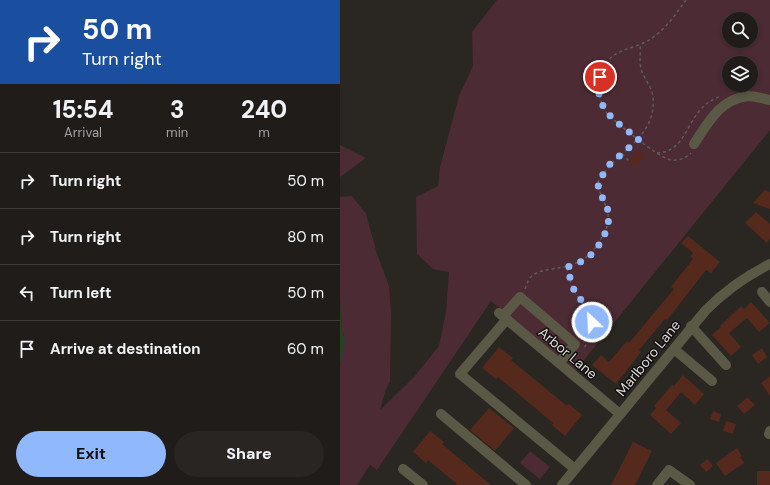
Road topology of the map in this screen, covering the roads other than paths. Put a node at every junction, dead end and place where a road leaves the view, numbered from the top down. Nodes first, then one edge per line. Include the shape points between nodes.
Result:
1 (770, 100) edge
2 (694, 144) road end
3 (770, 264) edge
4 (762, 292) dead end
5 (770, 302) edge
6 (503, 316) junction
7 (691, 326) junction
8 (674, 349) junction
9 (559, 363) junction
10 (726, 365) dead end
11 (712, 381) dead end
12 (441, 414) dead end
13 (620, 414) junction
14 (403, 468) dead end
15 (575, 469) junction
16 (423, 485) edge
17 (526, 485) edge
18 (562, 485) edge
19 (657, 485) edge
20 (690, 485) edge

1 - 2 street via 749,96 727,102 715,113
3 - 7 street, Marlboro Lane via 728,289
4 - 5 street
6 - 9 street, Arbor Lane
6 - 9 street via 520,297 575,344
6 - 15 street via 460,374
7 - 8 street, Marlboro Lane
7 - 10 street
8 - 11 street
8 - 13 street, Marlboro Lane
9 - 13 street, Arbor Lane
12 - 17 street
13 - 15 street, Marlboro Lane
14 - 16 street
15 - 18 street, Marlboro Lane
19 - 20 street via 669,470

